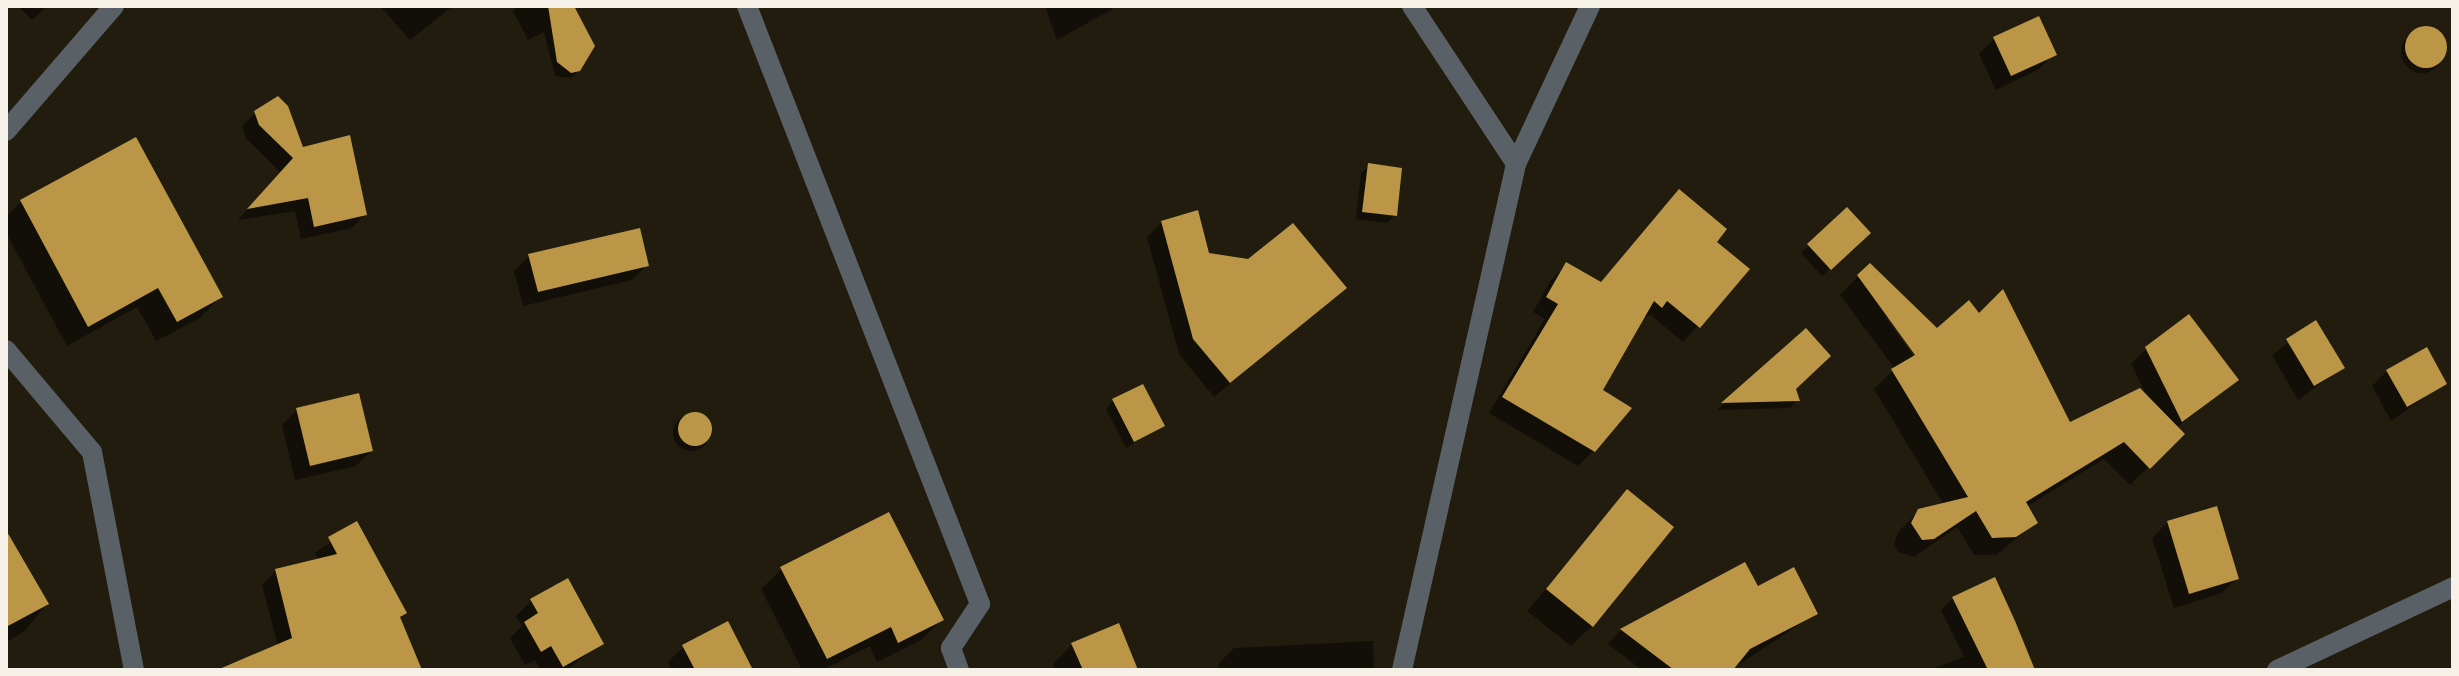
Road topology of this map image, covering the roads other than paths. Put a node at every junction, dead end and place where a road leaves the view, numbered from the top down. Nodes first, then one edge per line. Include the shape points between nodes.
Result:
1 (114, 6) edge
2 (747, 6) edge
3 (1412, 6) edge
4 (1590, 6) edge
5 (6, 131) edge
6 (1516, 164) junction
7 (6, 350) edge
8 (2453, 587) edge
9 (2311, 663) edge
10 (134, 670) edge
11 (959, 670) edge
12 (1402, 670) edge
13 (2277, 670) edge

1 - 5 street
2 - 11 street via 980,604 951,648
3 - 6 street
4 - 6 street
6 - 12 street
7 - 10 street via 92,452
8 - 9 street
9 - 13 street

